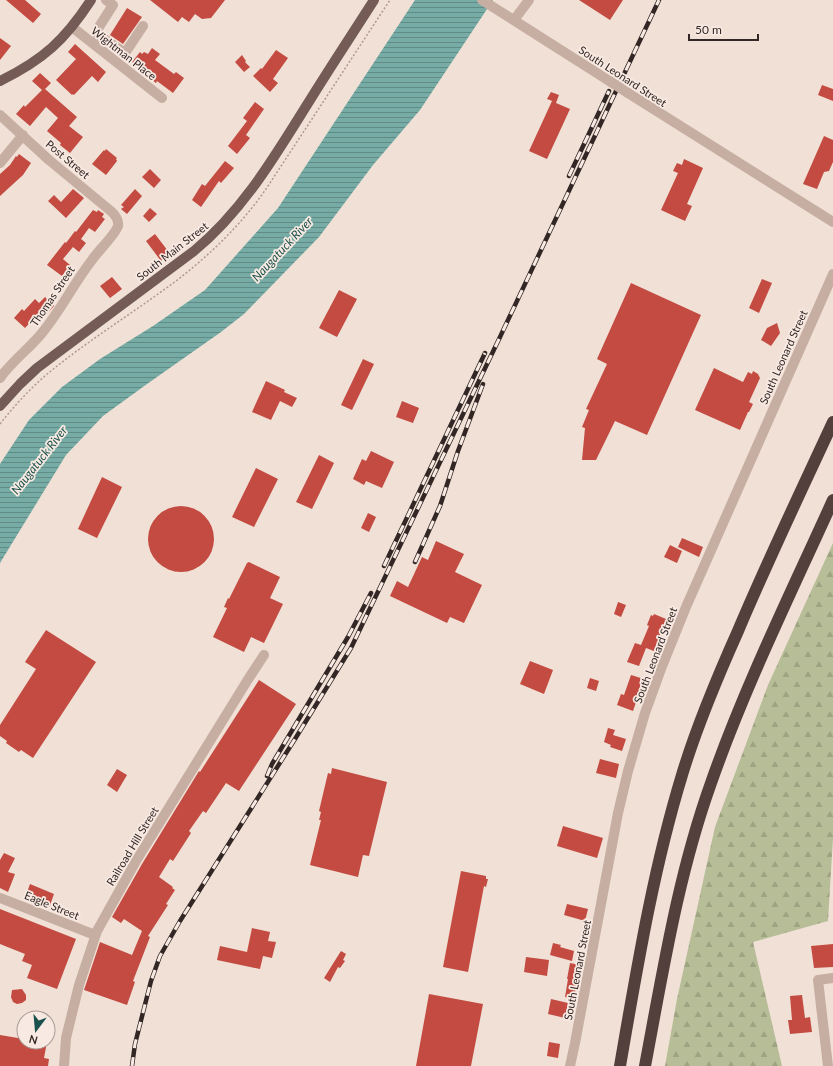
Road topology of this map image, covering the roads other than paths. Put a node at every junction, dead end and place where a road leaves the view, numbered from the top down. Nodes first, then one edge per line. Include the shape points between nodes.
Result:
1 (91, 0) edge
2 (106, 0) edge
3 (374, 0) edge
4 (482, 0) edge
5 (529, 0) edge
6 (514, 20) junction
7 (143, 26) dead end
8 (72, 27) junction
9 (95, 39) junction
10 (0, 81) edge
11 (162, 98) dead end
12 (0, 115) edge
13 (22, 136) junction
14 (0, 163) edge
15 (118, 222) joint
16 (833, 222) edge
17 (833, 274) edge
18 (0, 378) edge
19 (0, 406) edge
20 (833, 422) edge
21 (833, 500) edge
22 (264, 655) dead end
23 (0, 898) edge
24 (95, 935) junction
25 (833, 978) edge
26 (576, 1042) junction
27 (64, 1066) edge
28 (570, 1066) edge
29 (575, 1066) edge
30 (620, 1066) edge
31 (645, 1066) edge
32 (828, 1066) edge

1 - 8 main road
2 - 9 street via 113,5 97,30
3 - 19 main road, South Main Street via 267,169 222,225 194,251 37,368
4 - 6 street, South Leonard Street
5 - 6 street
6 - 16 street, South Leonard Street, bridge
7 - 9 street via 125,53
8 - 9 street, Wightman Place
8 - 10 main road via 39,59
9 - 11 street, Wightman Place
12 - 13 street, Post Street
13 - 14 street
13 - 15 street, Post Street via 112,212
15 - 18 street, Thomas Street via 115,231 50,322
17 - 26 street, South Leonard Street via 684,612 645,713 618,813
20 - 30 highway via 732,643 684,768 654,878
21 - 31 highway via 749,686 711,784 675,908
22 - 24 street, Railroad Hill Street via 136,861
23 - 24 street, Eagle Street
24 - 27 street, Railroad Hill Street via 66,1038
25 - 32 street via 818,980
26 - 28 street, South Leonard Street
26 - 29 street

